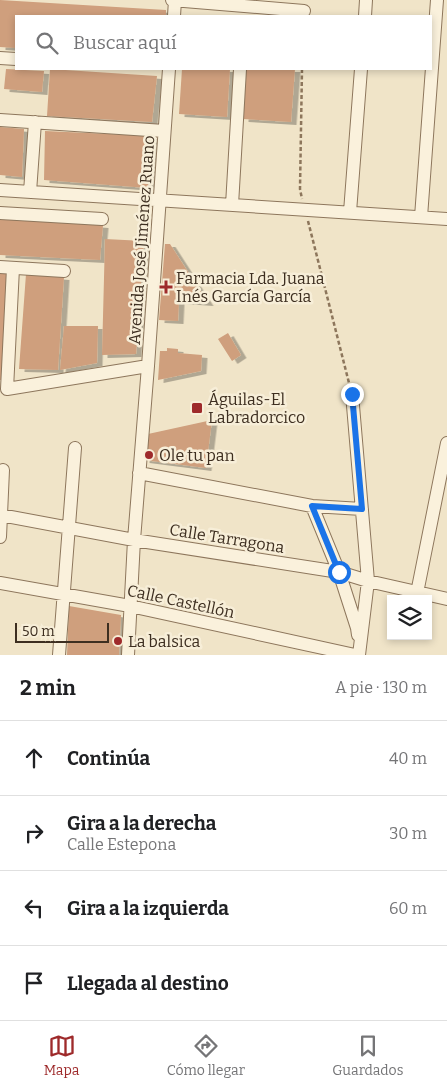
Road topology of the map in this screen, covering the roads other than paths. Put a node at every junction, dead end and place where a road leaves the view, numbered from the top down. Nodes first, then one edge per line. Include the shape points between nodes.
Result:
1 (174, 0) edge
2 (366, 0) edge
3 (437, 0) edge
4 (243, 11) edge
5 (304, 11) dead end
6 (174, 15) edge
7 (365, 15) edge
8 (0, 58) edge
9 (15, 59) edge
10 (432, 68) edge
11 (169, 70) edge
12 (240, 70) edge
13 (361, 70) edge
14 (432, 70) edge
15 (0, 120) edge
16 (35, 122) junction
17 (164, 131) junction
18 (0, 190) edge
19 (30, 192) junction
20 (160, 201) junction
21 (232, 205) junction
22 (350, 212) junction
23 (0, 213) edge
24 (421, 217) junction
25 (102, 219) dead end
26 (447, 219) edge
27 (0, 266) edge
28 (13, 268) junction
29 (64, 271) dead end
30 (148, 366) junction
31 (4, 389) edge
32 (352, 394) road end
33 (447, 443) edge
34 (75, 448) dead end
35 (4, 470) dead end
36 (139, 473) junction
37 (312, 506) junction
38 (362, 509) junction
39 (1, 515) edge
40 (68, 527) junction
41 (0, 538) edge
42 (134, 540) junction
43 (339, 572) junction
44 (368, 581) junction
45 (0, 582) edge
46 (417, 593) junction
47 (63, 595) junction
48 (447, 599) edge
49 (130, 606) junction
50 (60, 655) edge
51 (128, 655) edge
52 (355, 655) edge
53 (359, 655) edge

1 - 4 street
1 - 6 street
2 - 7 street
3 - 10 street
4 - 5 street
8 - 9 street
11 - 17 street, Avenida José Jiménez Ruano
12 - 21 street
13 - 22 street
14 - 24 street
15 - 16 street
16 - 17 street
16 - 19 street
17 - 20 street, Avenida José Jiménez Ruano
18 - 19 street
19 - 20 street
20 - 21 street
20 - 30 street, Avenida José Jiménez Ruano
21 - 22 street
22 - 24 street
23 - 25 street
24 - 26 street
27 - 28 street
28 - 29 street
28 - 31 street
30 - 31 street
30 - 36 street, Avenida José Jiménez Ruano
32 - 38 street
33 - 46 street
34 - 40 street
35 - 39 street
36 - 37 street
36 - 42 street, Avenida José Jiménez Ruano
37 - 38 street
37 - 43 street
38 - 44 street
39 - 40 street, Calle Tarragona
39 - 41 street
40 - 42 street, Calle Tarragona
40 - 47 street
42 - 43 street, Calle Tarragona
42 - 49 street, Avenida José Jiménez Ruano
43 - 44 street, Calle Tarragona
43 - 53 street via 357,628
44 - 46 street, Calle Tarragona
44 - 53 street
45 - 47 street, Calle Castellón
46 - 48 street, Calle Tarragona
47 - 49 street, Calle Castellón
47 - 50 street
49 - 51 street, Avenida José Jiménez Ruano
49 - 52 street, Calle Castellón

